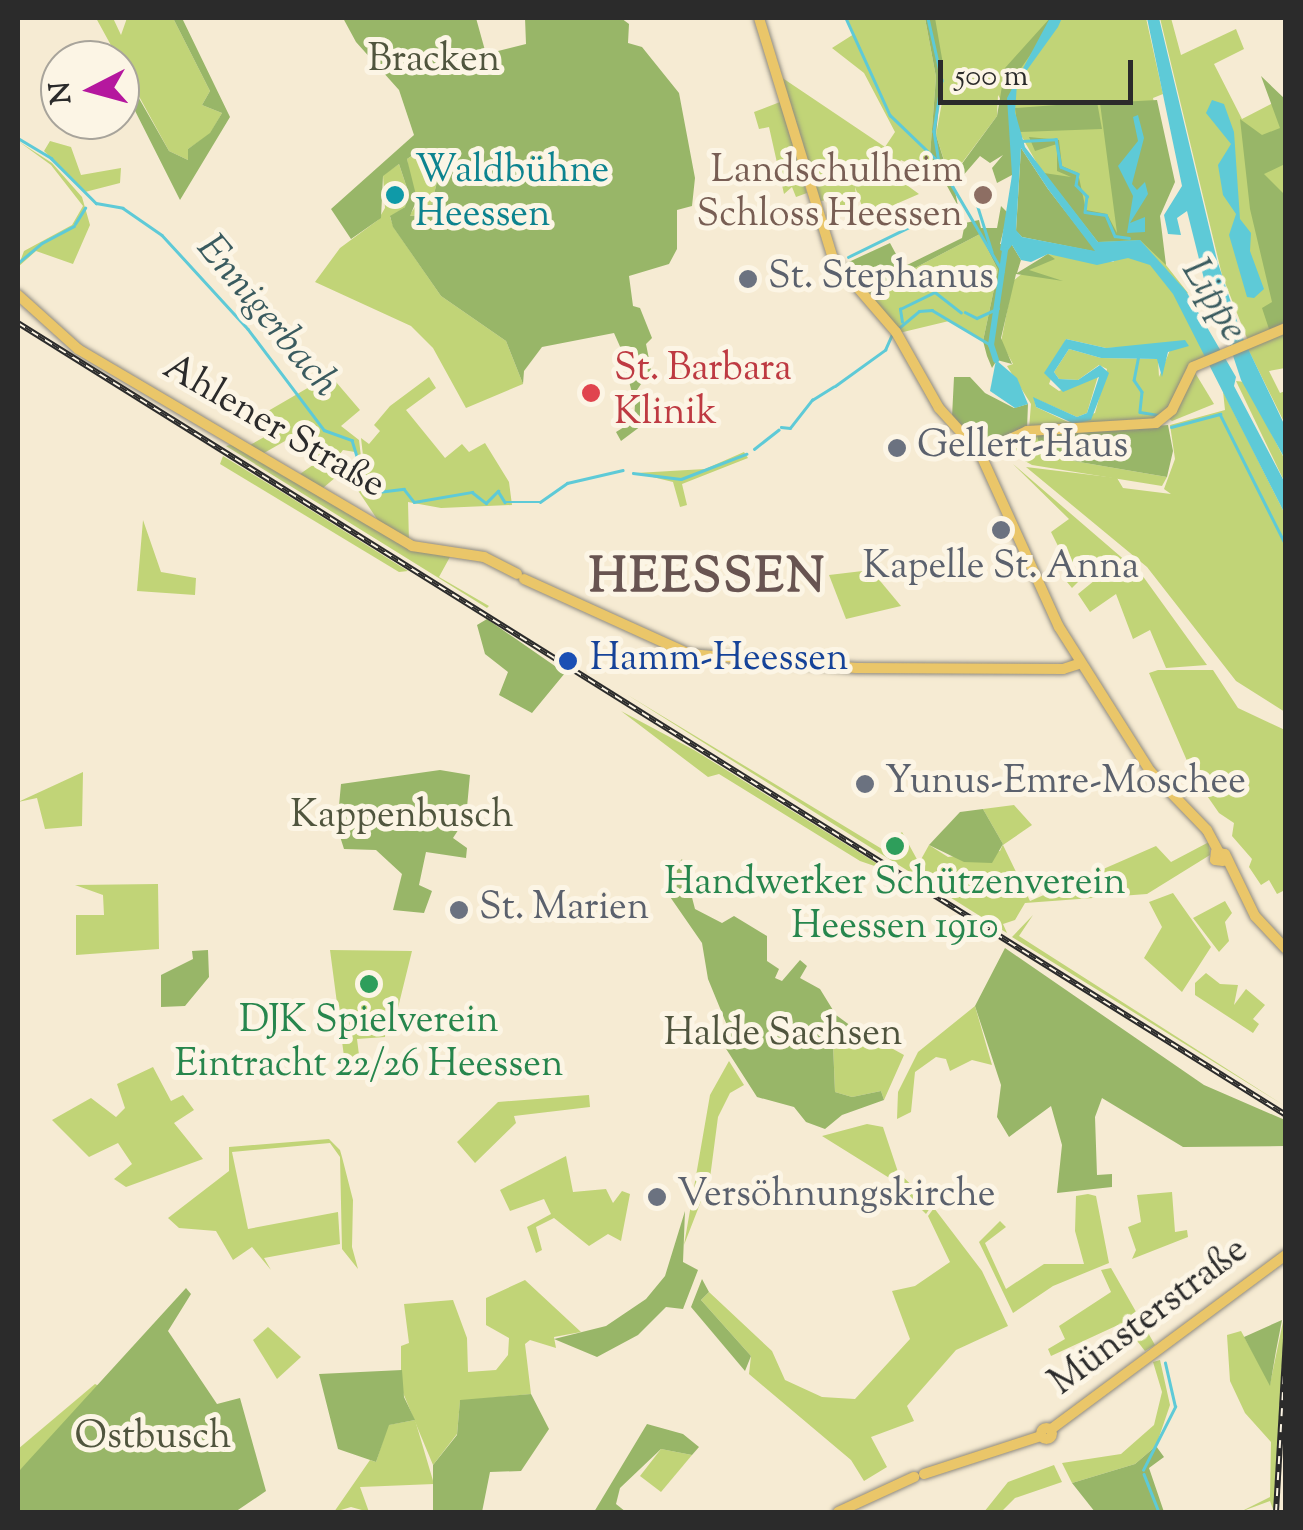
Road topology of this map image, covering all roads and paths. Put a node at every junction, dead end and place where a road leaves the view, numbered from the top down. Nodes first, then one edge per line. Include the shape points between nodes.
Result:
1 (758, 18) edge
2 (18, 295) edge
3 (1286, 328) edge
4 (980, 453) junction
5 (1082, 663) junction
6 (1286, 949) edge
7 (1286, 1255) edge
8 (838, 1512) edge

1 - 4 main road via 830,254 856,293 896,332 939,408
2 - 5 main road, Ahlener Straße via 78,348 406,542 484,558 670,649 869,668 1063,669
3 - 4 main road via 1185,374 1172,410 1156,423 1028,431
4 - 5 main road via 1052,614
5 - 6 main road via 1150,771 1207,830 1255,916
7 - 8 main road, Münsterstraße via 1046,1433

